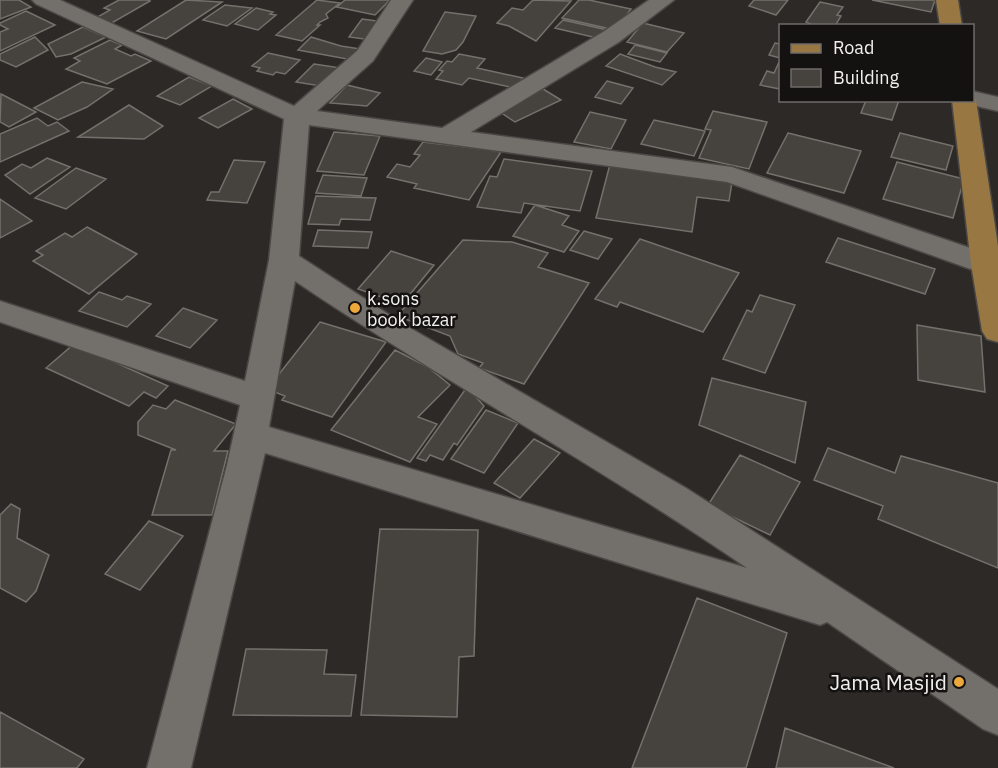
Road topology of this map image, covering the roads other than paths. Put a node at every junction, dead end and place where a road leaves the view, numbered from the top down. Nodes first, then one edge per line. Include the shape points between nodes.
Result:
1 (43, 0) edge
2 (402, 0) edge
3 (663, 0) edge
4 (947, 0) edge
5 (951, 24) edge
6 (974, 98) edge
7 (964, 102) edge
8 (998, 104) edge
9 (297, 116) junction
10 (448, 135) junction
11 (284, 260) junction
12 (992, 264) edge
13 (0, 311) edge
14 (998, 331) edge
15 (258, 398) junction
16 (250, 435) junction
17 (853, 618) junction
18 (998, 714) edge
19 (169, 768) edge

1 - 9 street
2 - 9 street via 365,56
3 - 10 street via 611,37
4 - 5 main road
6 - 8 street
7 - 12 main road
9 - 10 street
9 - 11 street
10 - 12 street via 732,175
11 - 15 street
11 - 17 street via 394,333 673,498
12 - 14 main road
13 - 15 street
15 - 16 street
16 - 17 street
16 - 19 street
17 - 18 street

